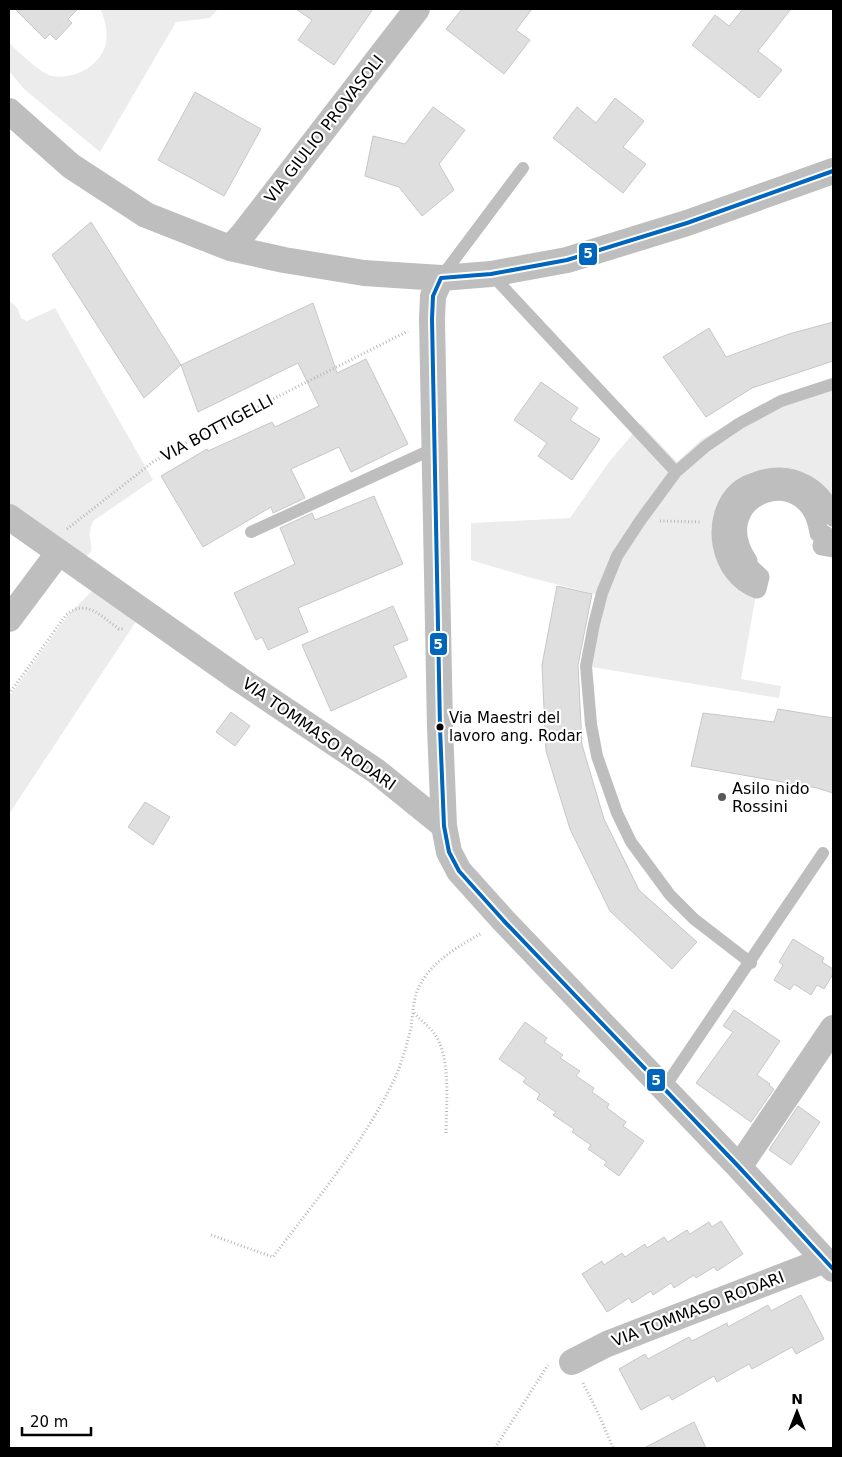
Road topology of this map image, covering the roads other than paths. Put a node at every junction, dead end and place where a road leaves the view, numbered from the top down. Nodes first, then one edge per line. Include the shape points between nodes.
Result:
1 (417, 9) edge
2 (9, 112) edge
3 (523, 168) dead end
4 (833, 171) edge
5 (230, 248) junction
6 (491, 274) junction
7 (441, 278) junction
8 (833, 384) edge
9 (435, 448) junction
10 (676, 472) junction
11 (9, 517) edge
12 (833, 517) edge
13 (252, 532) dead end
14 (833, 548) edge
15 (59, 552) junction
16 (9, 619) edge
17 (444, 826) junction
18 (823, 853) dead end
19 (751, 963) junction
20 (833, 1028) edge
21 (664, 1088) junction
22 (739, 1167) junction
23 (829, 1265) edge
24 (562, 1362) road end

1 - 5 street, VIA GIULIO PROVASOLI
2 - 5 street via 71,166 146,215
3 - 7 lane
4 - 6 street via 687,223 567,260
5 - 7 street via 364,273
6 - 7 street
6 - 10 lane
7 - 9 street via 433,296
8 - 10 lane via 781,400 706,446
9 - 13 lane
9 - 17 street
10 - 19 lane via 617,556 602,593 586,666 591,724 597,756 631,842 670,895 694,919
11 - 15 street, VIA TOMMASO RODARI
12 - 14 street via 821,495 809,485 784,476 768,478 738,490 722,522 721,544 738,578 757,589 760,577 746,564 748,560 740,550 738,522 744,508 754,499 766,492 782,491 807,502 819,533 825,535 822,546
15 - 16 street
15 - 17 street, VIA TOMMASO RODARI via 376,771
17 - 21 street, VIA TOMMASO RODARI via 449,852 459,871
18 - 19 lane
19 - 21 lane
20 - 22 street
21 - 22 street, VIA TOMMASO RODARI
22 - 23 street, VIA TOMMASO RODARI
23 - 24 street, VIA TOMMASO RODARI

